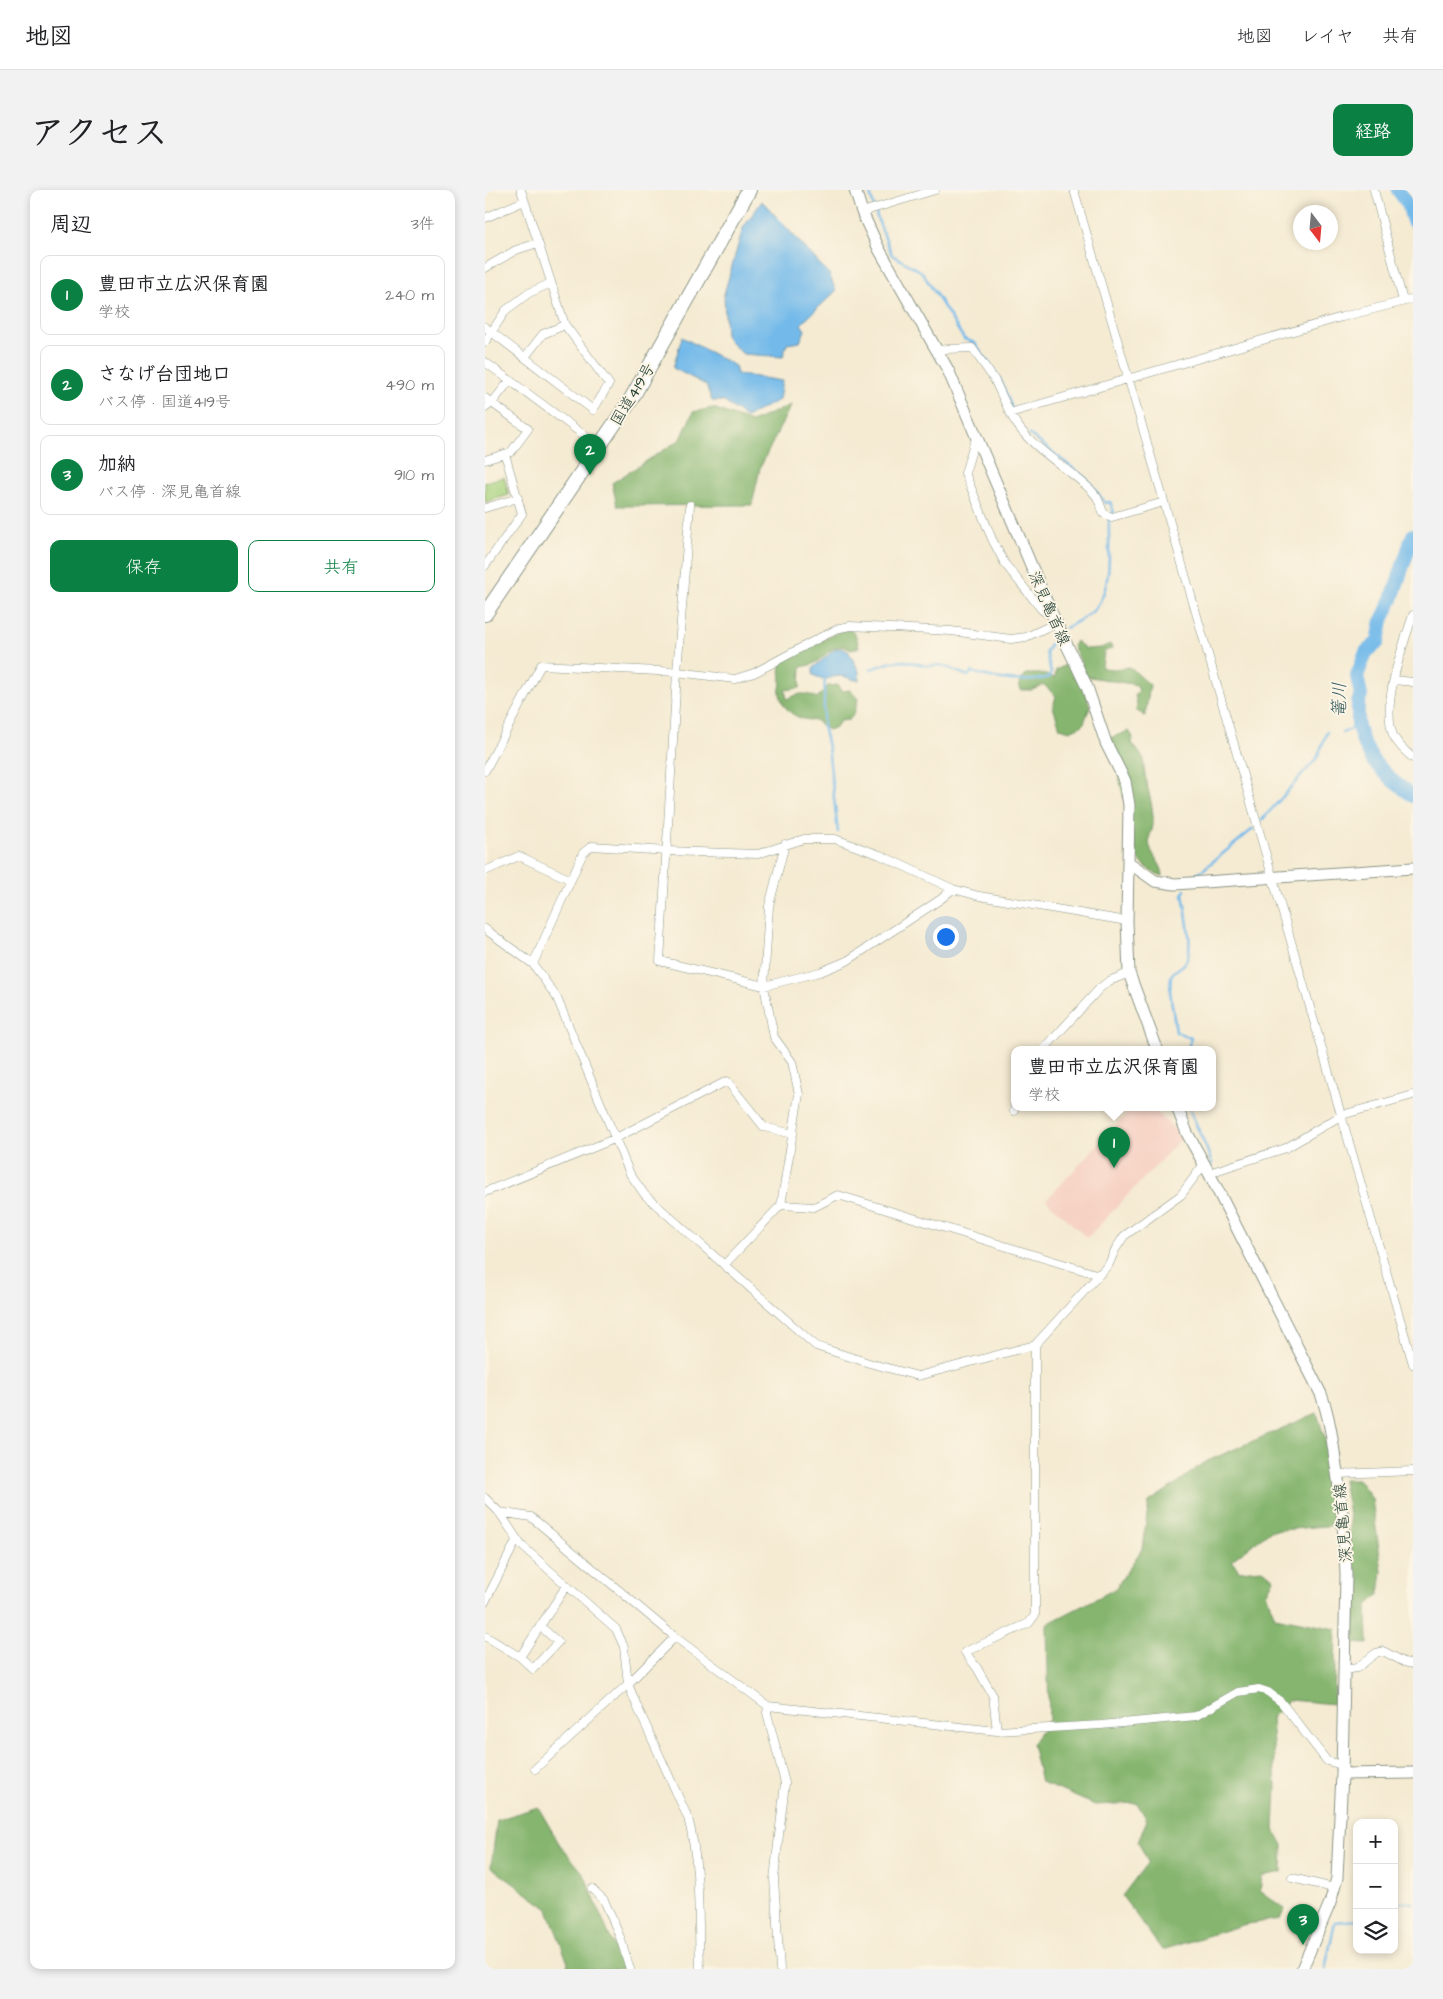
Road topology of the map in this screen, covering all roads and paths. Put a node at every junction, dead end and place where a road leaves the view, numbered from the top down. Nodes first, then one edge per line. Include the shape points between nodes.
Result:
1 (521, 190) edge
2 (749, 190) edge
3 (855, 190) edge
4 (935, 190) edge
5 (1074, 190) edge
6 (1375, 190) edge
7 (524, 202) junction
8 (866, 211) junction
9 (485, 218) edge
10 (538, 243) junction
11 (485, 268) edge
12 (551, 283) junction
13 (1407, 300) edge
14 (565, 325) junction
15 (488, 330) edge
16 (485, 342) edge
17 (938, 351) junction
18 (525, 357) junction
19 (485, 362) edge
20 (1129, 379) junction
21 (509, 380) junction
22 (485, 398) edge
23 (489, 406) edge
24 (1011, 413) junction
25 (978, 440) junction
26 (600, 446) junction
27 (505, 454) junction
28 (485, 460) edge
29 (518, 498) junction
30 (1164, 502) junction
31 (691, 505) dead end
32 (485, 508) edge
33 (485, 566) edge
34 (1051, 612) junction
35 (485, 614) edge
36 (1413, 615) edge
37 (1056, 623) junction
38 (677, 672) junction
39 (1394, 680) junction
40 (1413, 682) edge
41 (1413, 758) edge
42 (485, 770) edge
43 (785, 844) junction
44 (667, 852) junction
45 (1128, 862) junction
46 (1413, 868) edge
47 (485, 871) edge
48 (1273, 877) junction
49 (571, 880) junction
50 (953, 889) junction
51 (1127, 921) junction
52 (485, 929) edge
53 (533, 964) junction
54 (1129, 973) junction
55 (763, 986) junction
56 (1047, 1046) edge
57 (1156, 1046) edge
58 (1413, 1095) edge
59 (1179, 1111) edge
60 (1342, 1115) junction
61 (793, 1134) junction
62 (614, 1138) junction
63 (1207, 1169) junction
64 (485, 1192) edge
65 (781, 1205) junction
66 (724, 1265) junction
67 (1099, 1275) junction
68 (1035, 1345) junction
69 (1413, 1364) edge
70 (1413, 1471) edge
71 (1337, 1474) junction
72 (485, 1498) edge
73 (499, 1512) junction
74 (517, 1538) junction
75 (567, 1585) junction
76 (485, 1602) edge
77 (540, 1626) junction
78 (485, 1636) edge
79 (675, 1637) junction
80 (520, 1657) junction
81 (1413, 1664) edge
82 (1344, 1670) junction
83 (629, 1684) junction
84 (769, 1706) junction
85 (997, 1731) junction
86 (535, 1769) dead end
87 (1342, 1770) junction
88 (1413, 1773) edge
89 (1292, 1878) dead end
90 (1334, 1888) junction
91 (592, 1889) dead end
92 (630, 1969) edge
93 (700, 1969) edge
94 (780, 1969) edge
95 (1302, 1969) edge

1 - 7 street
2 - 26 highway, 国道419号 via 630,401
3 - 8 main road, 深見亀首線
4 - 8 street
5 - 20 street
6 - 13 street
7 - 9 street
7 - 10 street
8 - 17 main road, 深見亀首線 via 879,249
10 - 11 street via 516,250
10 - 12 street
12 - 14 street
12 - 15 street via 529,293 506,310
13 - 20 street
14 - 18 street via 543,334
14 - 18 street via 609,384 593,410
15 - 16 street
15 - 18 street
17 - 24 street via 971,348 994,379
17 - 25 main road, 深見亀首線
19 - 21 street
20 - 24 street
20 - 30 street
21 - 23 street
21 - 26 street
22 - 23 street
23 - 27 street via 528,429 511,452
24 - 30 street via 1017,427 1029,439 1091,490 1104,514 1110,516
25 - 34 main road, 深見亀首線
25 - 34 street via 974,443 965,473 980,512 1005,564 1041,610
26 - 35 highway, 国道419号
27 - 28 street
27 - 29 street
29 - 32 street
29 - 33 street via 522,514
30 - 48 street
31 - 38 street
34 - 37 main road, 深見亀首線
36 - 39 street
37 - 38 street via 1026,637 1011,639 951,631 850,626 823,636 745,677 735,679
37 - 45 main road, 深見亀首線 via 1087,687 1106,742 1125,781 1129,805
38 - 42 street via 541,666
38 - 44 street
39 - 40 street
39 - 41 street via 1391,725 1398,743
43 - 44 street via 758,854
43 - 50 street via 804,839 835,839 881,855
43 - 55 street via 769,906
44 - 49 street via 592,846 583,853
44 - 55 street via 660,961
45 - 48 main road via 1147,877 1163,884
45 - 51 main road, 深見亀首線
46 - 48 main road
47 - 49 street via 519,856
48 - 60 street
49 - 53 street
50 - 51 street
50 - 55 street via 847,961 820,972
51 - 54 main road, 深見亀首線
52 - 53 street
53 - 62 street via 557,998
54 - 56 street via 1100,988
54 - 57 main road, 深見亀首線
55 - 61 street via 774,1037 792,1062 799,1094
58 - 60 street
59 - 63 main road, 深見亀首線
60 - 63 street via 1286,1148
60 - 69 street
61 - 62 street via 764,1127 727,1080
61 - 65 street
62 - 64 street
62 - 66 street via 630,1174 645,1195
63 - 67 street via 1181,1195 1124,1236
63 - 71 main road, 深見亀首線 via 1321,1394 1329,1414
65 - 66 street
65 - 67 street via 814,1207 838,1195
66 - 68 street via 817,1346 910,1374 918,1376
67 - 68 street
68 - 85 street via 1035,1614 1029,1623 965,1652 993,1696
70 - 71 street
71 - 82 main road, 深見亀首線 via 1345,1547
72 - 73 street
73 - 74 street
73 - 79 street via 531,1517
74 - 75 street
74 - 76 street
75 - 77 street
75 - 83 street via 616,1629 624,1648
77 - 80 street
77 - 80 street via 558,1642 533,1669
78 - 80 street
79 - 83 street
79 - 84 street
81 - 82 street via 1383,1651 1357,1668
82 - 87 main road, 深見亀首線
83 - 86 street
83 - 93 street via 688,1818 695,1857
84 - 85 street
84 - 94 street via 767,1713 785,1783 774,1879
85 - 87 street via 1196,1716 1238,1692 1259,1689 1281,1702 1327,1762
87 - 88 main road
87 - 90 main road, 深見亀首線
89 - 90 street
90 - 95 main road, 深見亀首線
91 - 92 street via 604,1900

